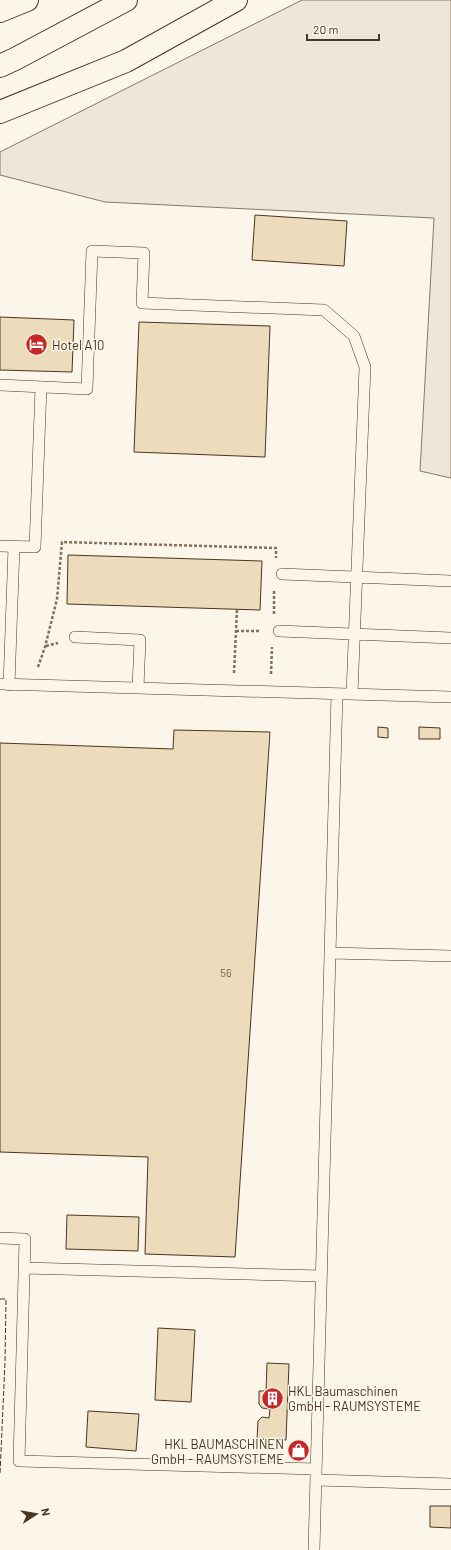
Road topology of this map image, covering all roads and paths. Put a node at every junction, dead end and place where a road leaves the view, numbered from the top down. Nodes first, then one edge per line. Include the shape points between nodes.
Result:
1 (27, 0) edge
2 (126, 0) edge
3 (236, 0) edge
4 (0, 12) edge
5 (0, 66) edge
6 (0, 112) edge
7 (0, 385) edge
8 (41, 387) junction
9 (0, 546) edge
10 (14, 546) junction
11 (275, 564) dead end
12 (282, 574) dead end
13 (357, 577) junction
14 (451, 581) edge
15 (275, 586) dead end
16 (237, 609) dead end
17 (236, 631) junction
18 (276, 631) junction
19 (355, 634) junction
20 (75, 637) dead end
21 (451, 638) edge
22 (5, 685) edge
23 (31, 685) junction
24 (138, 688) junction
25 (234, 691) junction
26 (270, 692) junction
27 (337, 694) junction
28 (352, 694) junction
29 (451, 697) edge
30 (330, 953) junction
31 (451, 956) edge
32 (0, 1238) edge
33 (24, 1268) junction
34 (321, 1276) junction
35 (316, 1475) junction
36 (451, 1484) edge
37 (314, 1550) edge

1 - 4 highway
2 - 5 highway
3 - 6 highway via 126,61
7 - 8 lane
8 - 10 lane via 36,547
8 - 13 lane via 87,389 92,251 144,253 142,303 324,310 354,336 365,367
9 - 10 lane
10 - 22 lane
11 - 23 path via 276,548 62,542 57,600
12 - 13 lane
13 - 14 lane
13 - 19 lane
15 - 18 path
16 - 17 path
17 - 18 path
17 - 25 path
18 - 19 lane
18 - 26 path
19 - 21 lane
19 - 28 lane
20 - 24 lane via 140,640
22 - 23 lane
23 - 24 lane
24 - 25 lane
25 - 26 lane
26 - 27 lane
27 - 28 lane
27 - 30 lane
28 - 29 lane
30 - 31 lane
30 - 34 lane
32 - 33 lane via 24,1239
33 - 34 lane
33 - 35 lane via 18,1461
34 - 35 lane
35 - 36 lane
35 - 37 lane

